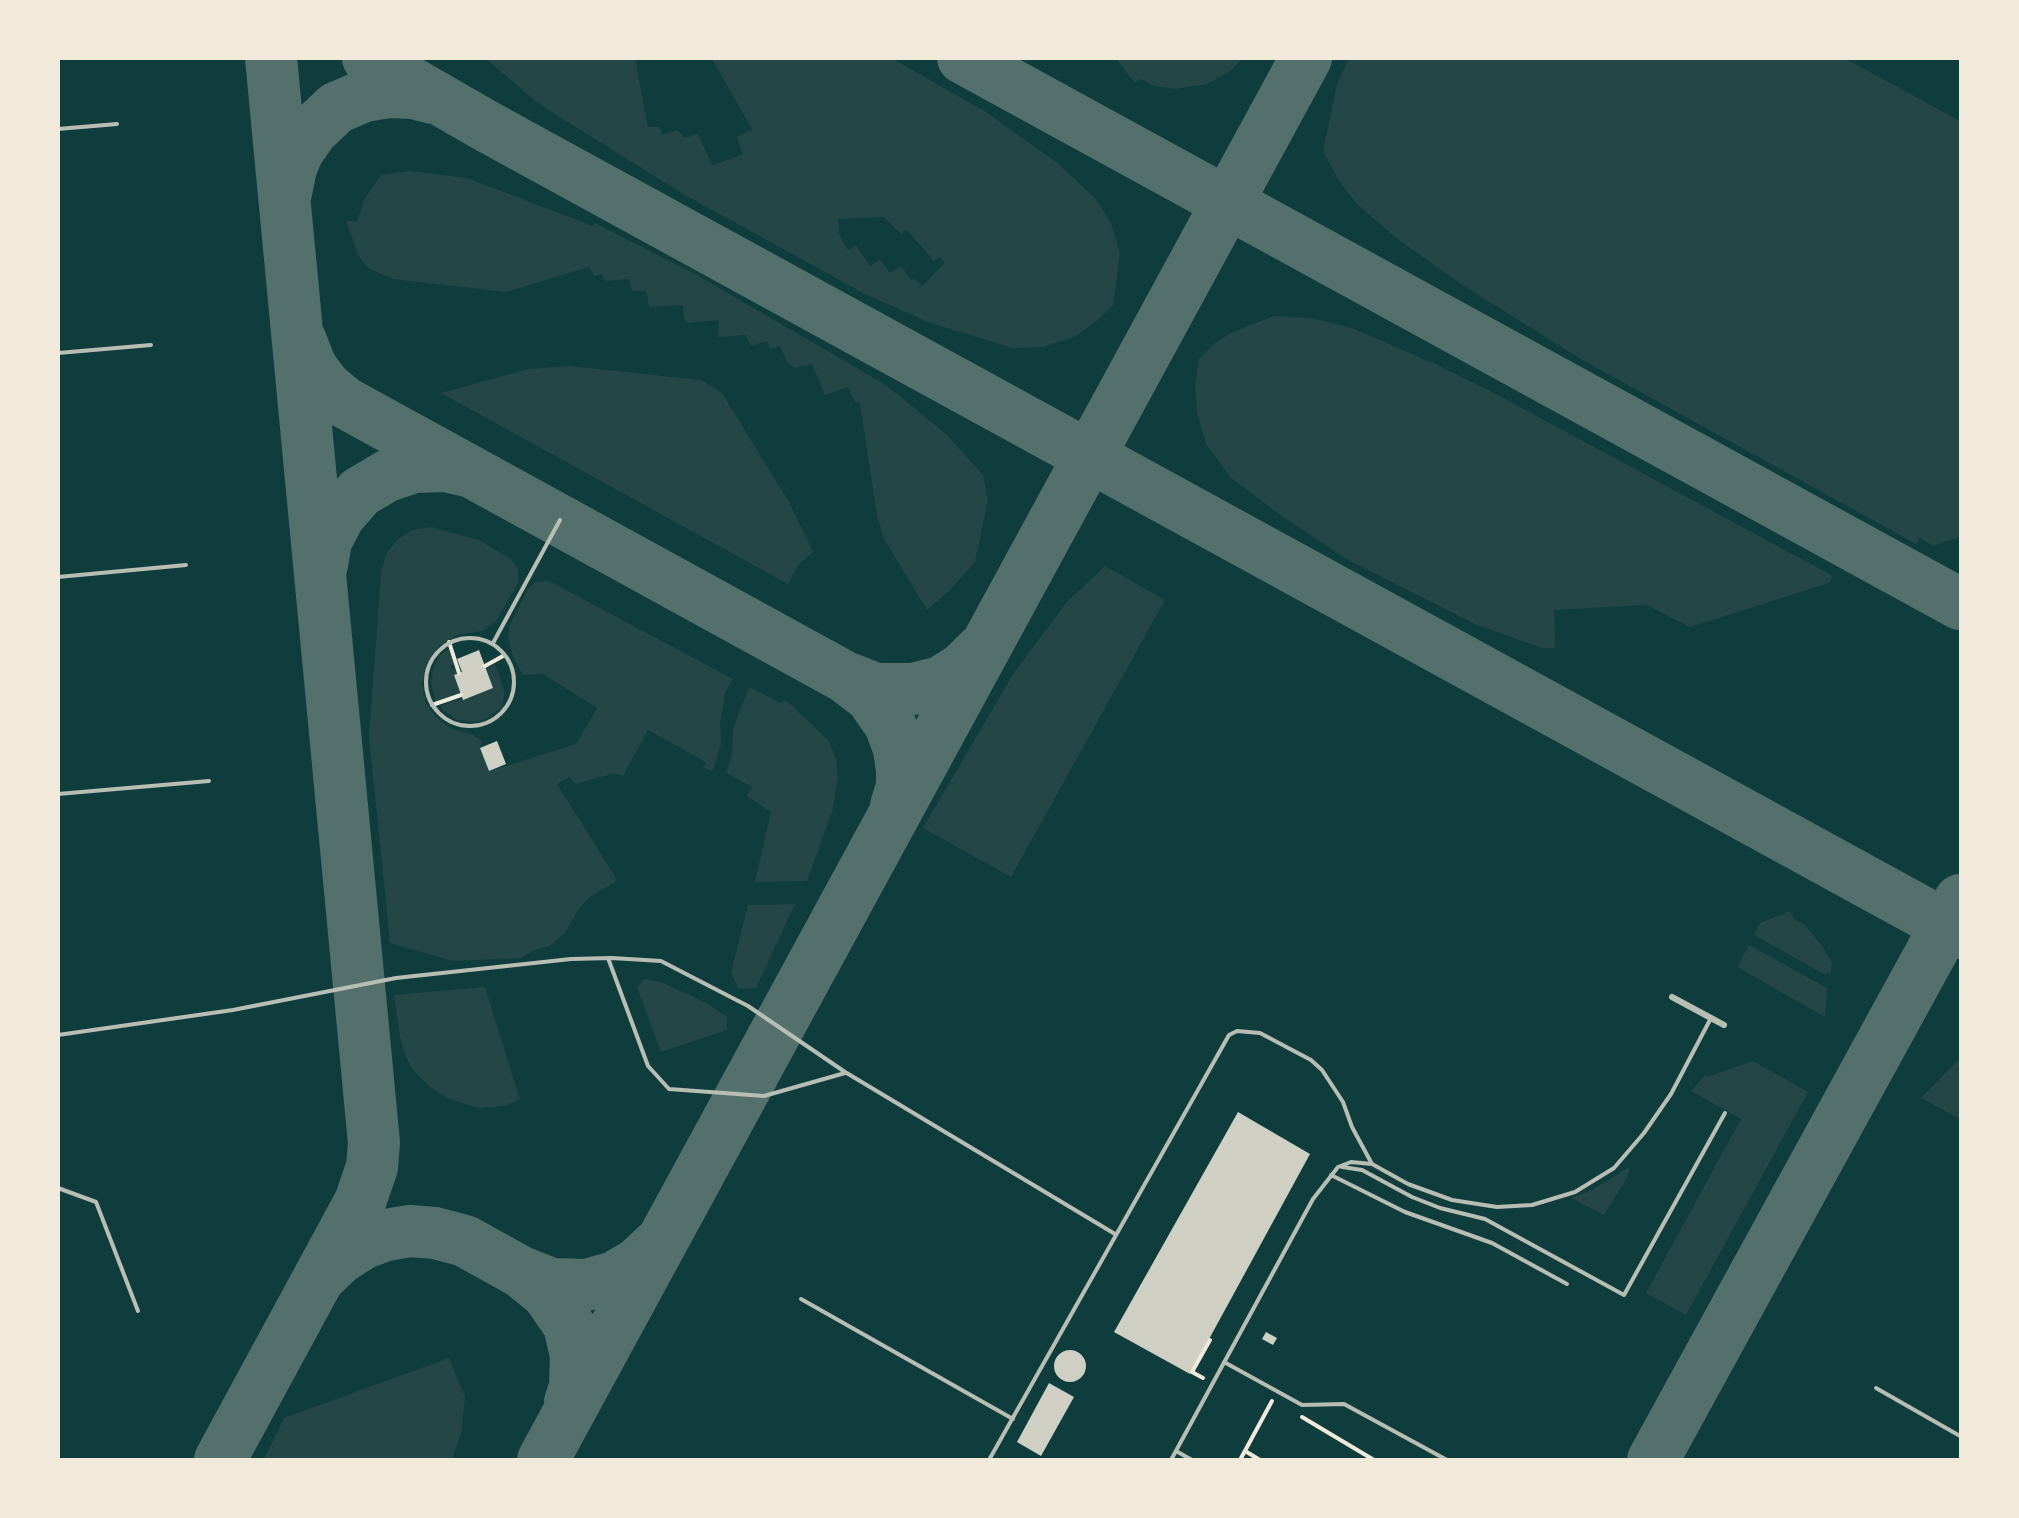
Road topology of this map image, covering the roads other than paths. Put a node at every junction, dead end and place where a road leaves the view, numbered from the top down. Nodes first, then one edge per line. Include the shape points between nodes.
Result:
1 (117, 124) dead end
2 (58, 129) edge
3 (152, 345) dead end
4 (58, 353) edge
5 (560, 520) dead end
6 (186, 565) dead end
7 (58, 577) edge
8 (492, 643) junction
9 (209, 781) dead end
10 (58, 794) edge
11 (608, 958) junction
12 (1672, 997) dead end
13 (1711, 1018) junction
14 (1724, 1025) dead end
15 (58, 1035) edge
16 (845, 1072) junction
17 (1725, 1113) dead end
18 (1372, 1164) junction
19 (1338, 1167) junction
20 (1330, 1175) junction
21 (58, 1188) edge
22 (1115, 1234) junction
23 (1566, 1284) dead end
24 (801, 1299) dead end
25 (138, 1311) dead end
26 (1224, 1362) junction
27 (1876, 1388) dead end
28 (1013, 1419) junction
29 (1960, 1436) edge
30 (1176, 1450) junction
31 (1433, 1452) junction
32 (989, 1460) edge
33 (1171, 1460) edge
34 (1192, 1460) edge
35 (1429, 1460) edge
36 (1447, 1460) edge

1 - 2 lane
3 - 4 lane
5 - 8 lane
6 - 7 lane
8 - 8 lane via 503,656 513,689 507,707 501,716 482,726 464,727 450,722 432,705 426,690 429,663 449,642 471,638
9 - 10 lane
11 - 15 lane via 396,978 233,1010
11 - 16 lane via 661,961 748,1006
11 - 16 lane via 648,1066 669,1089 764,1096
12 - 13 street
13 - 14 street
13 - 18 lane via 1671,1094 1644,1133 1614,1168 1575,1192 1532,1205 1497,1207 1452,1200 1408,1184
16 - 22 lane
17 - 19 lane via 1624,1295 1485,1219 1419,1200 1362,1170
18 - 19 lane via 1351,1162
18 - 22 lane via 1343,1102 1322,1070 1260,1033 1237,1031 1219,1049
19 - 20 lane
20 - 23 lane via 1404,1212 1492,1243
20 - 26 lane
21 - 25 lane via 96,1202
22 - 28 lane
24 - 28 lane
26 - 30 lane
26 - 31 lane via 1302,1405 1344,1404
27 - 29 lane
28 - 32 lane
30 - 33 lane
30 - 34 lane
31 - 35 lane
31 - 36 lane

